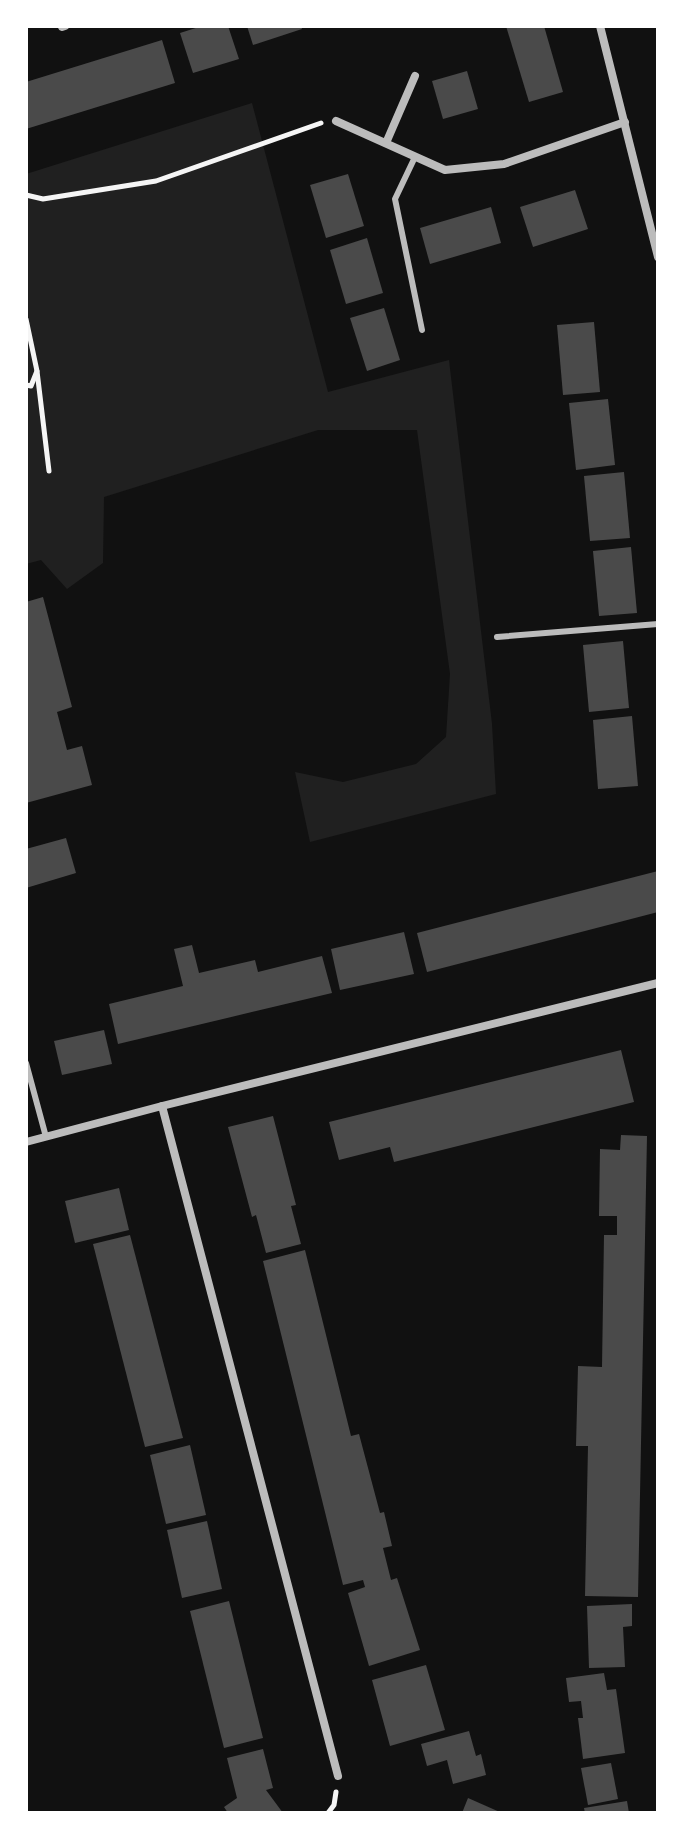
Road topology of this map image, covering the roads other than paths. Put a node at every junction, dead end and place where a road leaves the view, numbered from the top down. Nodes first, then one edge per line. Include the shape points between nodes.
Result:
1 (600, 26) edge
2 (415, 76) dead end
3 (336, 121) road end
4 (625, 122) junction
5 (386, 143) junction
6 (415, 157) junction
7 (653, 216) edge
8 (658, 257) edge
9 (422, 330) dead end
10 (658, 624) edge
11 (497, 637) dead end
12 (658, 983) edge
13 (26, 1063) edge
14 (162, 1106) junction
15 (46, 1137) junction
16 (26, 1142) edge
17 (338, 1776) dead end

1 - 4 street
2 - 5 street
3 - 5 street
4 - 6 street via 504,164 445,170
4 - 7 street
5 - 6 street
6 - 9 lane via 395,199
7 - 8 street
10 - 11 lane
12 - 14 street
13 - 15 lane
14 - 15 street
14 - 17 street
15 - 16 street

